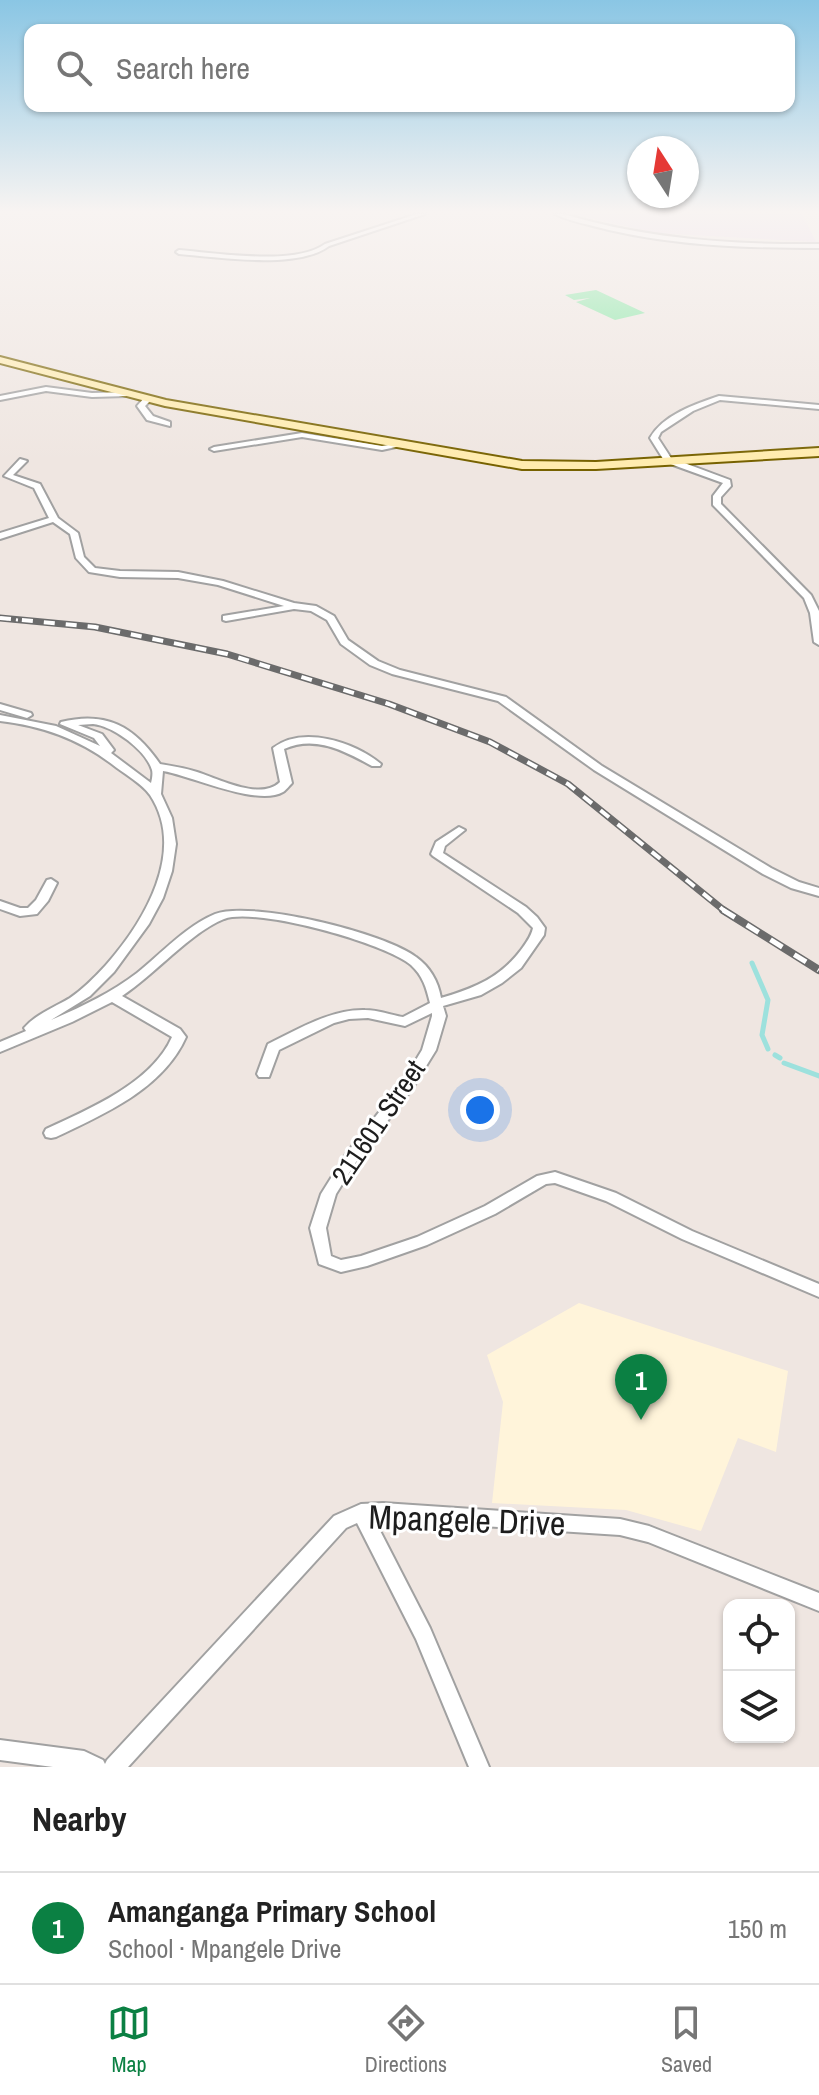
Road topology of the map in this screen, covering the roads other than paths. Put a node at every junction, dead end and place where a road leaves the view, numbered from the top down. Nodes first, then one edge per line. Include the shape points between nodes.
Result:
1 (0, 360) edge
2 (127, 394) junction
3 (0, 398) edge
4 (148, 399) junction
5 (819, 407) edge
6 (167, 424) dead end
7 (401, 445) junction
8 (214, 449) dead end
9 (819, 452) edge
10 (668, 460) junction
11 (23, 461) dead end
12 (54, 519) junction
13 (0, 536) edge
14 (313, 608) junction
15 (226, 618) dead end
16 (819, 642) edge
17 (0, 707) edge
18 (0, 718) edge
19 (65, 724) junction
20 (111, 757) junction
21 (376, 764) dead end
22 (156, 767) junction
23 (155, 794) junction
24 (459, 830) dead end
25 (51, 883) dead end
26 (819, 892) edge
27 (0, 905) edge
28 (112, 996) junction
29 (441, 1002) junction
30 (20, 1038) junction
31 (0, 1047) edge
32 (264, 1074) dead end
33 (51, 1133) dead end
34 (819, 1291) edge
35 (361, 1512) junction
36 (819, 1602) edge
37 (0, 1750) edge
38 (96, 1767) edge
39 (114, 1767) edge
40 (479, 1767) edge

1 - 2 street
2 - 3 street via 46,389
2 - 4 street
4 - 6 street via 141,406 150,418
4 - 7 street
5 - 10 street via 741,398 709,400 654,436
7 - 8 street via 382,448 292,435
7 - 10 street via 548,467
9 - 10 street
10 - 16 street via 727,482 717,505 808,597
11 - 12 street via 8,476 37,486
12 - 13 street
12 - 14 street via 74,533 80,558 92,570 178,575
14 - 15 street
14 - 26 street via 331,618 358,654 396,672 502,699 598,768 767,871
17 - 19 street
18 - 20 street via 79,736
19 - 20 street via 98,736
19 - 22 street via 109,724
20 - 23 street
21 - 22 street via 335,743 292,742 278,748 286,783 269,793 249,793
22 - 23 street
23 - 30 street via 170,846 154,907 92,987
24 - 29 street via 440,844 437,854 528,913 539,928 516,965 497,980
25 - 27 street via 40,906 27,914
28 - 29 street via 202,928 223,915 243,913 302,923 399,951 417,962
28 - 30 street
28 - 33 street via 175,1032 178,1043 134,1088
29 - 32 street via 402,1023 368,1014 330,1020 273,1047
29 - 34 street, 211601 Street via 437,1027 418,1071 336,1178 318,1222 318,1248 324,1260 341,1266 392,1251 555,1177
30 - 31 street
35 - 36 street, Mpangele Drive via 620,1527
35 - 39 street, Mpangele Drive via 340,1522
35 - 40 street via 423,1634
37 - 38 street

